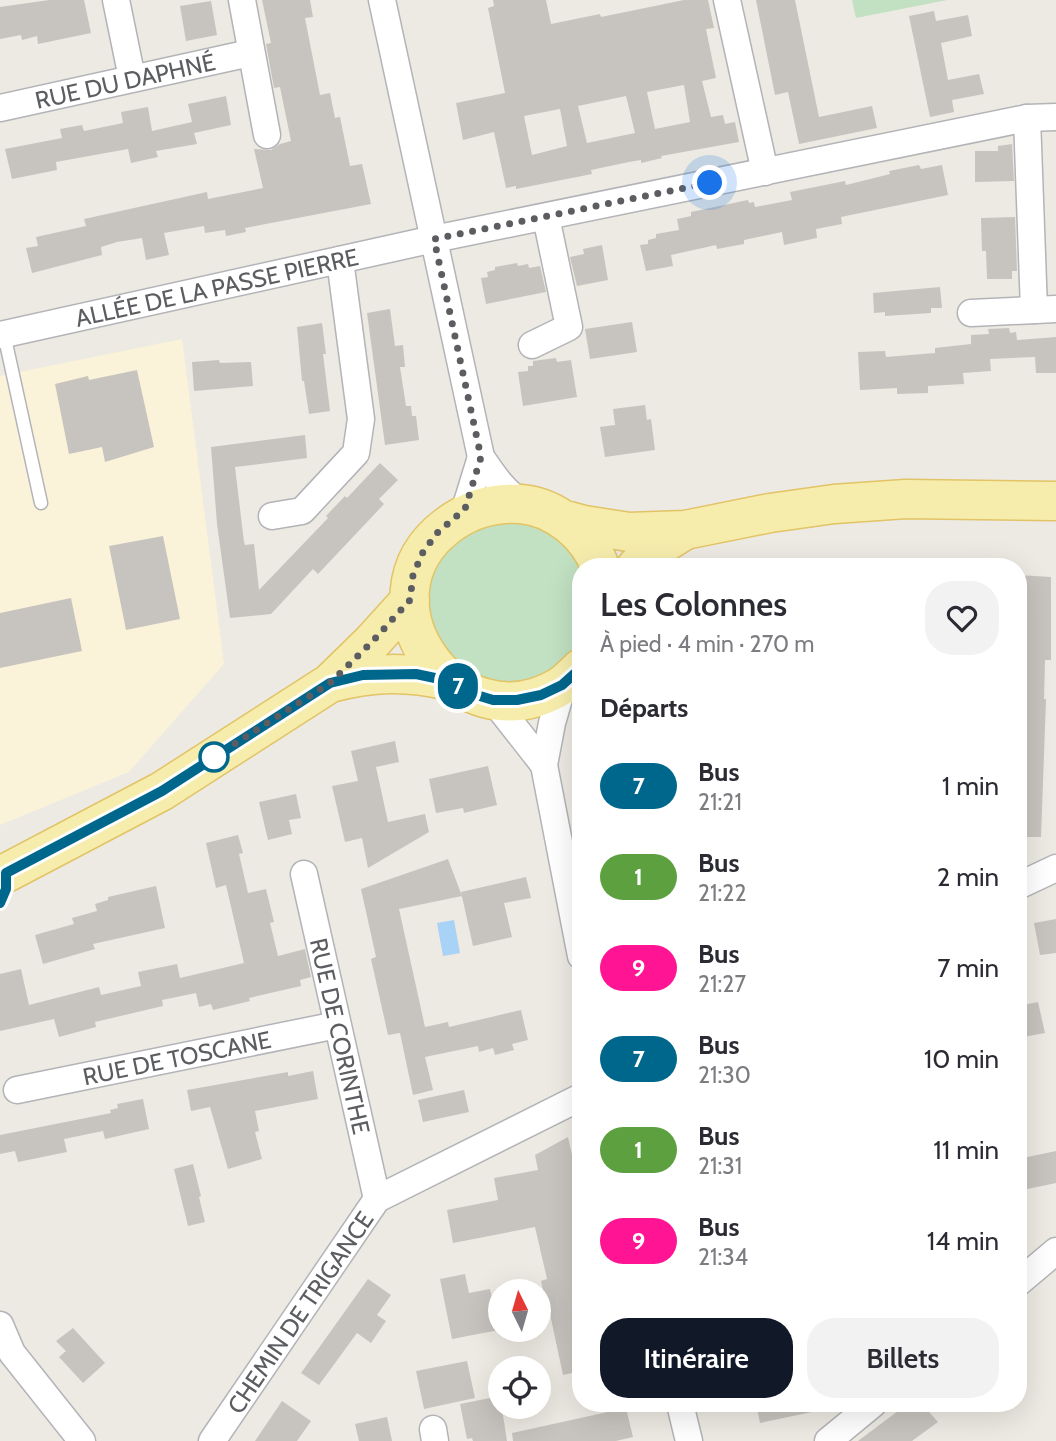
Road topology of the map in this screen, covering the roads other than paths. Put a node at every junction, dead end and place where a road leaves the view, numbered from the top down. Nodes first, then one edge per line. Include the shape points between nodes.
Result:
1 (116, 0) edge
2 (242, 0) edge
3 (382, 0) edge
4 (727, 0) edge
5 (250, 53) junction
6 (132, 78) junction
7 (0, 108) edge
8 (1056, 117) edge
9 (1027, 118) junction
10 (267, 135) dead end
11 (765, 172) junction
12 (546, 217) junction
13 (434, 239) junction
14 (340, 260) junction
15 (1045, 309) edge
16 (971, 313) dead end
17 (1, 328) edge
18 (532, 345) dead end
19 (481, 457) junction
20 (1056, 501) edge
21 (41, 503) dead end
22 (524, 504) junction
23 (272, 516) dead end
24 (458, 517) junction
25 (562, 519) junction
26 (685, 530) junction
27 (598, 558) edge
28 (646, 558) edge
29 (410, 600) junction
30 (572, 676) edge
31 (449, 681) junction
32 (330, 683) junction
33 (493, 700) junction
34 (544, 765) junction
35 (1056, 868) edge
36 (1, 869) edge
37 (304, 874) dead end
38 (1027, 882) edge
39 (572, 910) edge
40 (337, 1025) junction
41 (18, 1090) dead end
42 (572, 1102) edge
43 (377, 1199) junction
44 (1056, 1251) edge
45 (1027, 1275) edge
46 (0, 1325) edge
47 (682, 1412) edge
48 (863, 1412) edge
49 (82, 1441) edge
50 (212, 1441) edge
51 (689, 1441) edge
52 (828, 1441) edge

1 - 6 street
2 - 5 street, RUE DU DAPHNÉ
3 - 13 street
4 - 11 street
5 - 6 street, RUE DU DAPHNÉ
5 - 10 street, RUE DU DAPHNÉ
6 - 7 street, RUE DU DAPHNÉ
8 - 9 street, ALLÉE DE LA PASSE PIERRE
9 - 11 street, ALLÉE DE LA PASSE PIERRE
9 - 15 street
11 - 12 street, ALLÉE DE LA PASSE PIERRE
12 - 13 street, ALLÉE DE LA PASSE PIERRE
12 - 18 street via 569,327
13 - 14 street, ALLÉE DE LA PASSE PIERRE
13 - 19 street
14 - 17 street, ALLÉE DE LA PASSE PIERRE
14 - 23 street via 361,419 356,453 302,510
15 - 16 street
17 - 21 lane
19 - 22 street via 496,480
19 - 24 street via 465,509
20 - 26 main road via 906,499 834,504
22 - 24 main road via 490,506
22 - 25 main road
24 - 29 main road via 438,532 423,552 413,575
25 - 26 main road via 629,532
25 - 27 main road via 582,535
26 - 28 main road
29 - 31 main road via 418,640
29 - 32 main road
30 - 33 main road via 541,695
30 - 34 street via 552,723
31 - 32 main road via 416,674 363,675
31 - 33 main road
32 - 36 main road via 162,791
33 - 34 street
34 - 39 street
35 - 38 street
37 - 40 street, RUE DE CORINTHE
40 - 41 street, RUE DE TOSCANE
40 - 43 street, RUE DE CORINTHE
42 - 43 street, CHEMIN DE TRIGANCE
43 - 50 street, CHEMIN DE TRIGANCE
44 - 45 street
46 - 49 street via 12,1353
47 - 51 street
48 - 52 street

